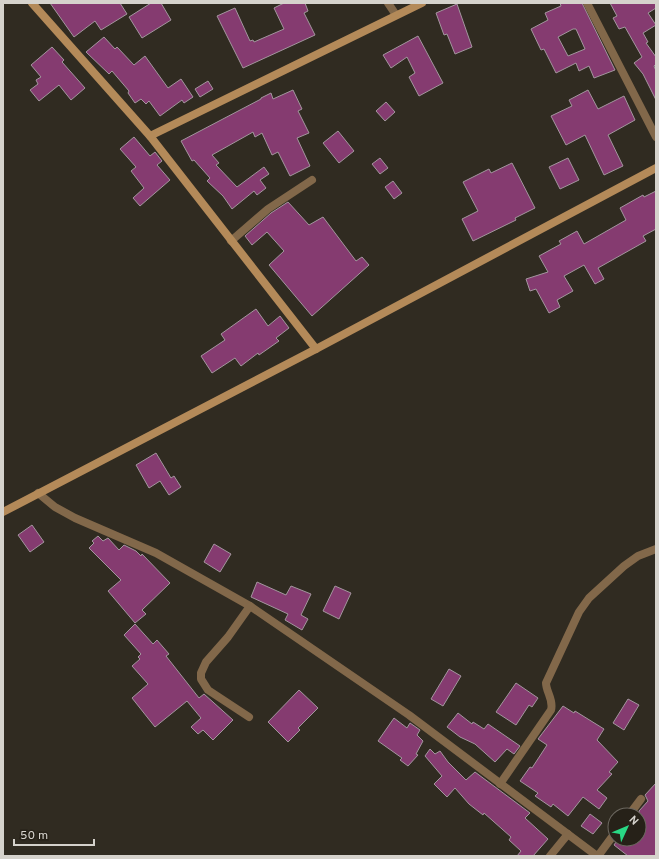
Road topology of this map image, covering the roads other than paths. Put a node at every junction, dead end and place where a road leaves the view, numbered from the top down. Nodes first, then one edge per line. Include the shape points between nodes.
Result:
1 (32, 3) edge
2 (388, 3) edge
3 (422, 3) edge
4 (587, 3) edge
5 (396, 15) junction
6 (150, 136) junction
7 (656, 137) edge
8 (656, 168) edge
9 (312, 180) dead end
10 (231, 241) junction
11 (316, 349) junction
12 (38, 493) junction
13 (3, 512) edge
14 (656, 549) edge
15 (250, 606) junction
16 (249, 717) dead end
17 (500, 784) junction
18 (641, 799) dead end
19 (634, 807) edge
20 (568, 834) junction
21 (607, 843) edge
22 (550, 856) edge
23 (597, 856) edge

1 - 6 street
2 - 5 street
3 - 5 street
4 - 7 street
5 - 6 street
6 - 10 street
8 - 11 street
9 - 10 street via 268,209
10 - 11 street
11 - 12 street
12 - 13 street
12 - 15 street via 55,507 75,518 156,553
14 - 17 street via 638,556 624,566 596,591 579,612 547,679 546,688 552,702 551,710
15 - 16 street via 206,662 201,674 201,679 208,690
15 - 17 street via 409,715
17 - 20 street
18 - 19 street
20 - 22 street
20 - 23 street
21 - 23 street

